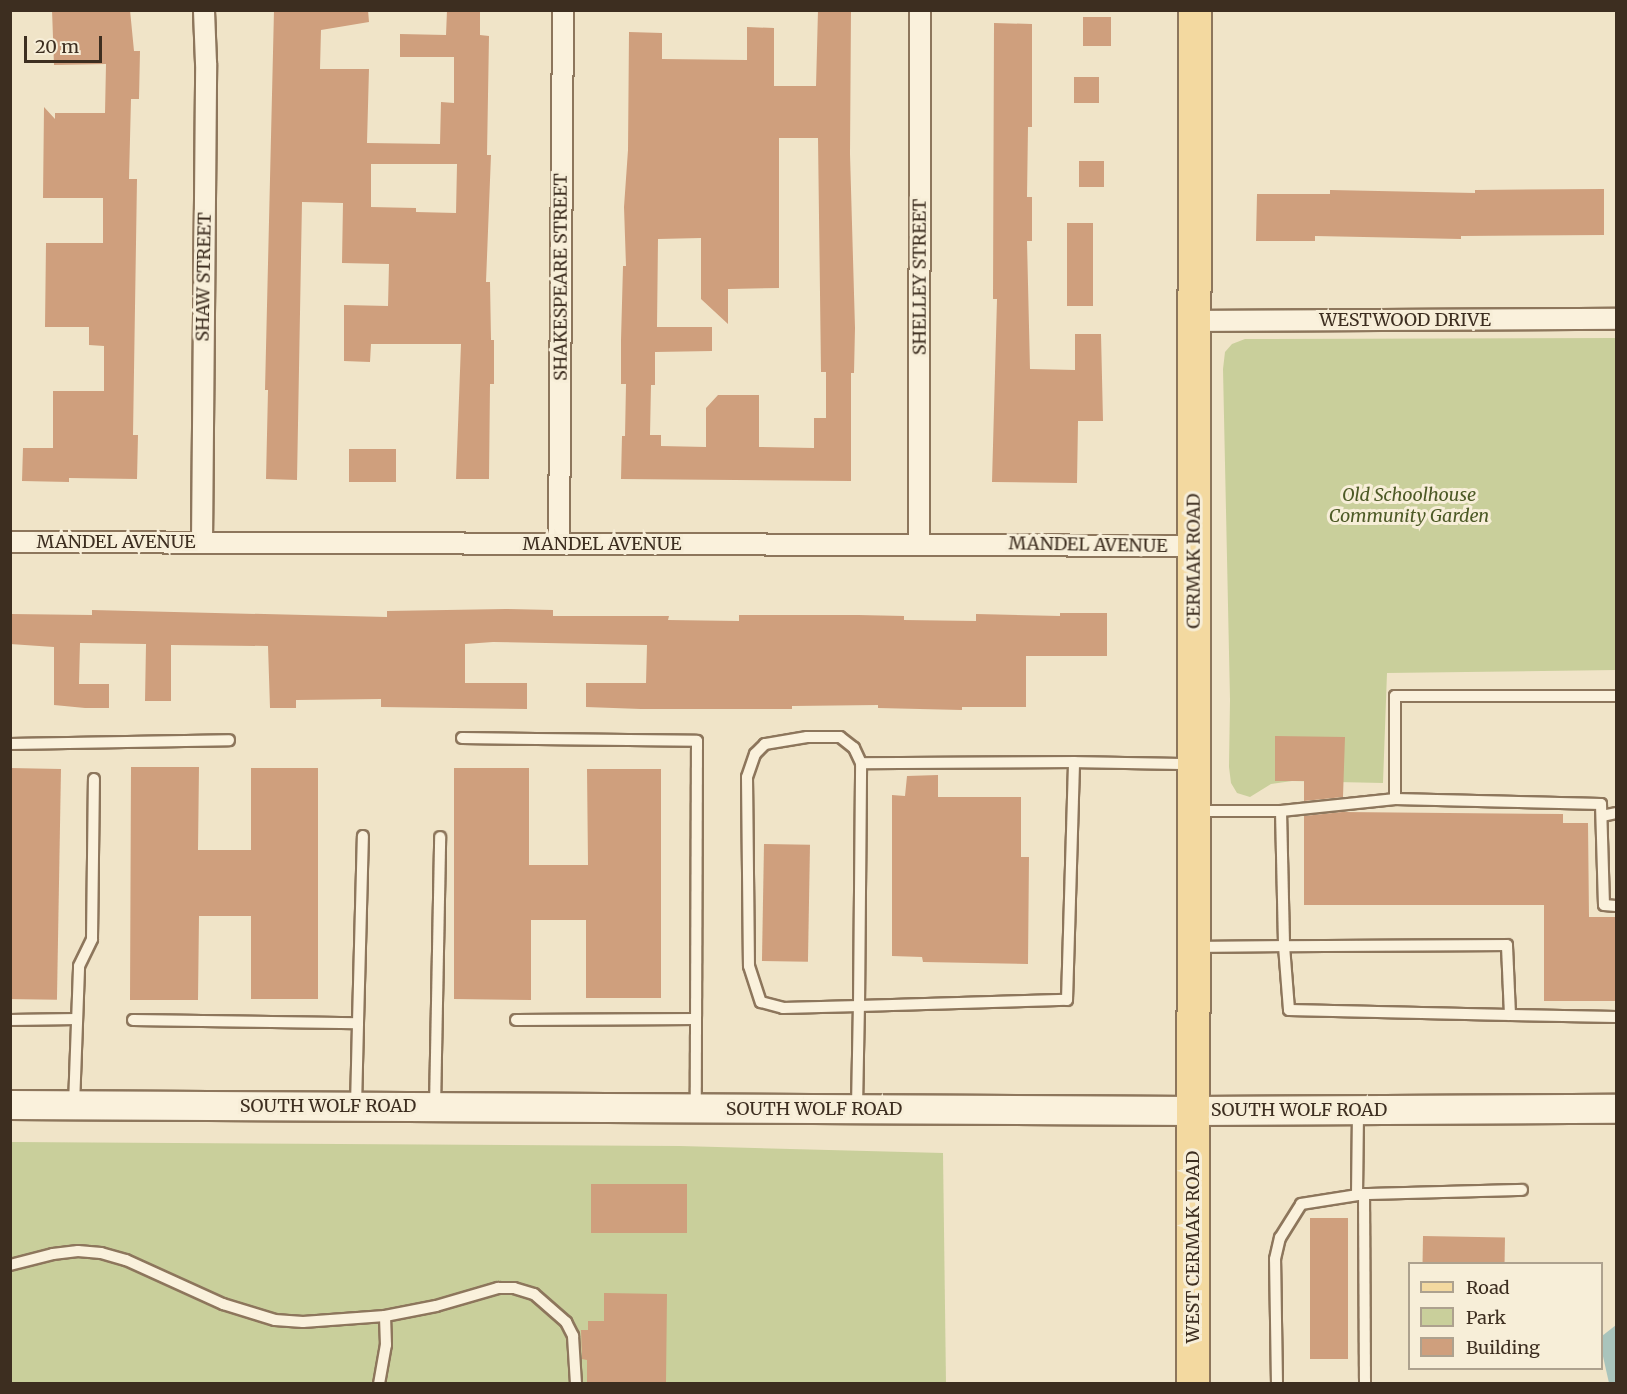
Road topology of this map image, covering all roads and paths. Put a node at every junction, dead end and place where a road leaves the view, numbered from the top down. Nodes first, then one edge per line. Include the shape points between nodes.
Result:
1 (204, 10) edge
2 (563, 10) edge
3 (920, 10) edge
4 (1195, 10) edge
5 (1617, 319) edge
6 (1194, 321) junction
7 (10, 542) edge
8 (202, 543) junction
9 (919, 543) junction
10 (559, 544) junction
11 (1194, 546) junction
12 (1617, 696) edge
13 (462, 738) dead end
14 (229, 740) dead end
15 (10, 744) edge
16 (1074, 762) junction
17 (861, 763) junction
18 (1194, 764) junction
19 (94, 779) dead end
20 (1395, 799) junction
21 (1194, 811) junction
22 (1281, 811) junction
23 (1617, 813) edge
24 (1602, 816) junction
25 (363, 836) dead end
26 (440, 837) dead end
27 (1617, 906) edge
28 (1284, 946) junction
29 (1193, 947) junction
30 (859, 1006) junction
31 (1510, 1015) junction
32 (1617, 1017) edge
33 (77, 1019) junction
34 (696, 1019) junction
35 (10, 1020) edge
36 (133, 1020) dead end
37 (516, 1020) dead end
38 (358, 1023) junction
39 (10, 1105) edge
40 (74, 1105) junction
41 (356, 1106) junction
42 (435, 1107) junction
43 (696, 1108) junction
44 (857, 1109) junction
45 (1617, 1109) edge
46 (1358, 1110) junction
47 (1194, 1111) junction
48 (1522, 1190) dead end
49 (1361, 1195) junction
50 (10, 1265) edge
51 (385, 1316) junction
52 (379, 1383) edge
53 (576, 1383) edge
54 (1193, 1383) edge
55 (1277, 1383) edge
56 (1365, 1383) edge

1 - 8 street, SHAW STREET
2 - 10 street, SHAKESPEARE STREET
3 - 9 street, SHELLEY STREET
4 - 6 main road, CERMAK ROAD
5 - 6 street, WESTWOOD DRIVE
6 - 11 main road, CERMAK ROAD
7 - 8 street, MANDEL AVENUE
8 - 10 street, MANDEL AVENUE
9 - 10 street, MANDEL AVENUE
9 - 11 street, MANDEL AVENUE
11 - 18 main road, CERMAK ROAD
12 - 20 lane via 1395,696
13 - 34 lane via 697,741
14 - 15 lane
16 - 17 lane
16 - 18 lane
16 - 30 lane via 1067,1000
17 - 30 lane
17 - 30 lane via 854,748 840,737 807,737 765,744 755,754 747,777 749,966 760,1002 783,1008
18 - 21 main road, CERMAK ROAD
19 - 33 lane via 92,939 78,966
20 - 22 lane
20 - 24 lane via 1601,804
21 - 22 lane
21 - 29 main road, CERMAK ROAD
22 - 28 lane
23 - 24 lane
24 - 27 lane via 1604,905
25 - 38 lane
26 - 42 lane
28 - 29 lane
28 - 31 lane via 1289,1010
28 - 31 lane via 1507,945
29 - 47 main road, CERMAK ROAD
30 - 44 lane
31 - 32 lane
33 - 35 lane
33 - 40 lane
34 - 37 lane
34 - 43 lane
36 - 38 lane
38 - 41 lane
39 - 40 main road, SOUTH WOLF ROAD
40 - 41 main road, SOUTH WOLF ROAD
41 - 42 main road, SOUTH WOLF ROAD
42 - 43 main road, SOUTH WOLF ROAD
43 - 44 main road, SOUTH WOLF ROAD
44 - 47 main road, SOUTH WOLF ROAD
45 - 46 main road, SOUTH WOLF ROAD
46 - 47 main road, SOUTH WOLF ROAD
46 - 49 lane
47 - 54 main road, WEST CERMAK ROAD
48 - 49 lane
49 - 55 lane via 1301,1204 1280,1238 1275,1259
49 - 56 lane
50 - 51 lane via 52,1254 101,1253 126,1260 223,1304 274,1320 303,1322
51 - 52 lane via 386,1345
51 - 53 lane via 498,1287 534,1294 566,1322 573,1336

